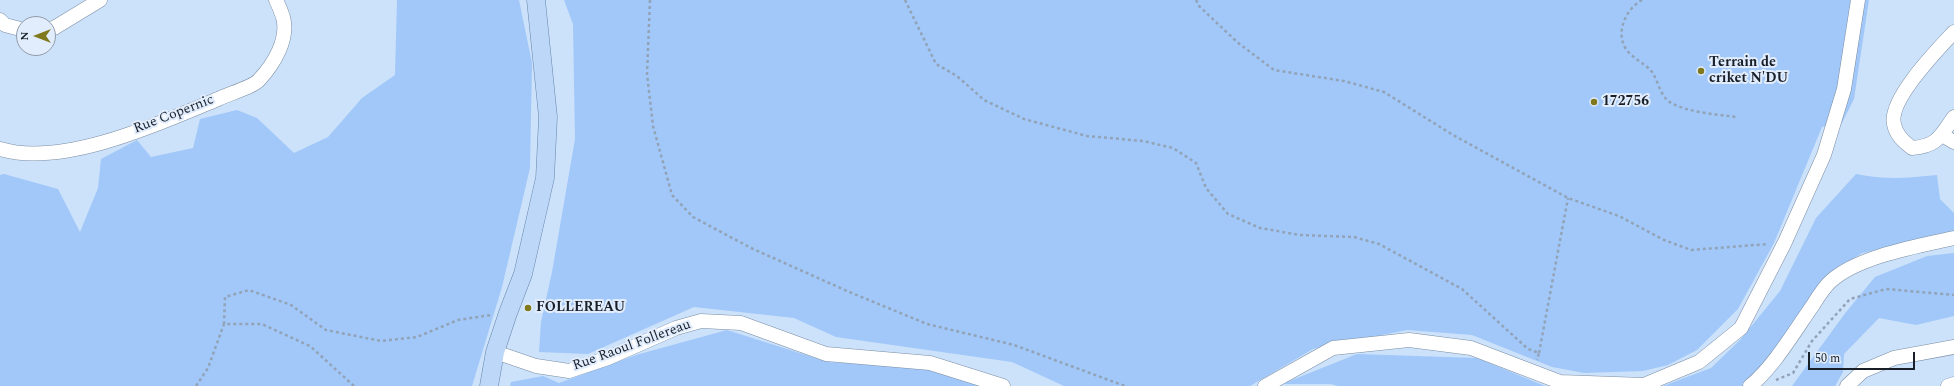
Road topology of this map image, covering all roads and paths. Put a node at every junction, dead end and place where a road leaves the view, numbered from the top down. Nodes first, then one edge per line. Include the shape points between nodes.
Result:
1 (100, 0) edge
2 (276, 0) edge
3 (536, 0) edge
4 (650, 0) edge
5 (905, 0) edge
6 (1196, 0) edge
7 (1642, 0) edge
8 (1858, 0) edge
9 (0, 20) edge
10 (56, 27) edge
11 (16, 28) edge
12 (1954, 32) edge
13 (1736, 117) dead end
14 (1954, 118) edge
15 (1942, 135) junction
16 (1954, 142) edge
17 (0, 149) edge
18 (1568, 198) junction
19 (1954, 238) edge
20 (1785, 242) junction
21 (1954, 295) edge
22 (508, 313) junction
23 (224, 324) junction
24 (1954, 347) edge
25 (495, 352) junction
26 (1540, 353) junction
27 (1532, 372) junction
28 (1754, 383) edge
29 (1565, 384) edge
30 (1954, 384) edge
31 (196, 386) edge
32 (354, 386) edge
33 (489, 386) edge
34 (1003, 386) edge
35 (1125, 386) edge
36 (1265, 386) edge
37 (1847, 386) edge
38 (1948, 386) edge

1 - 10 street
2 - 17 street, Rue Copernic via 283,18 284,36 275,58 258,81 159,123 70,150 42,154 13,153
3 - 22 main road via 548,117 545,178 523,274
4 - 35 path via 647,74 653,126 672,195 693,217 751,248 927,324 1014,345
5 - 26 path via 936,64 957,76 984,100 1024,119 1087,136 1143,141 1173,148 1196,163 1206,188 1228,214 1260,228 1300,235 1354,236 1379,244 1462,288 1528,349
6 - 18 path via 1199,6 1237,42 1274,70 1344,81 1384,92 1453,135
7 - 13 path via 1625,16 1622,30 1626,49 1651,71 1662,93 1672,104 1688,110
8 - 20 street via 1844,89 1824,155
9 - 11 street via 5,25
12 - 15 street via 1913,77 1897,105 1893,122 1899,137 1912,148 1927,147
14 - 15 street
15 - 16 street
18 - 20 path via 1620,216 1664,240 1691,250
18 - 26 path
19 - 28 street via 1913,246 1860,264 1832,281
20 - 29 street via 1741,328 1699,362 1644,385
21 - 28 path via 1886,288 1850,299 1812,341 1793,373 1771,382
22 - 23 path via 458,320 417,337 381,341 326,330 290,306 249,290 225,297
22 - 25 main road
23 - 31 path via 208,368
23 - 32 path via 262,324 310,346
24 - 37 street via 1894,358 1863,371
25 - 33 main road
25 - 34 street, Rue Raoul Follereau via 536,366 569,371 608,358 676,328 701,321 741,323 826,354 930,363
26 - 27 path
27 - 29 street
27 - 36 street via 1471,348 1409,340 1333,348
30 - 38 street

